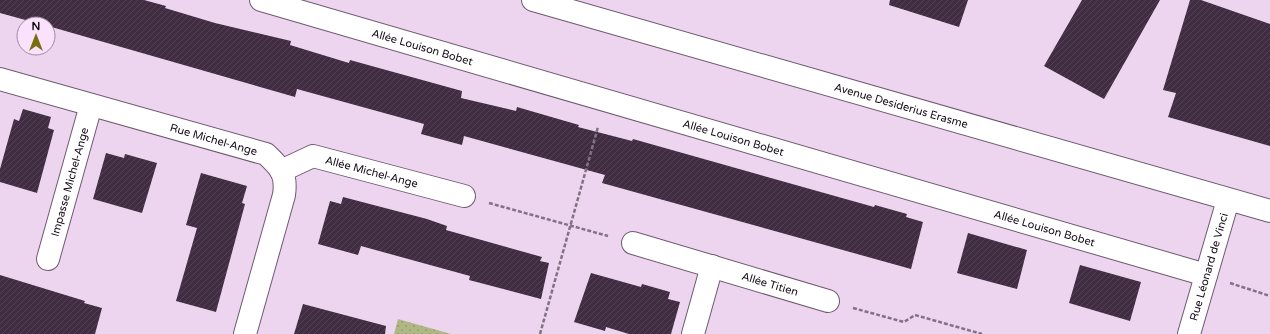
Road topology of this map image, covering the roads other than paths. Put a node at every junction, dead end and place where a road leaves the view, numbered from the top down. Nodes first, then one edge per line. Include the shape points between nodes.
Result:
1 (261, 0) edge
2 (533, 0) edge
3 (0, 79) edge
4 (91, 105) junction
5 (281, 171) junction
6 (464, 196) road end
7 (1228, 200) junction
8 (1270, 211) edge
9 (633, 243) road end
10 (48, 259) dead end
11 (712, 266) junction
12 (1206, 275) junction
13 (828, 301) road end
14 (244, 334) edge
15 (693, 334) edge
16 (1189, 334) edge

1 - 12 street, Allée Louison Bobet
2 - 7 street, Avenue Desiderius Erasme
3 - 4 street, Rue Michel-Ange
4 - 5 street, Rue Michel-Ange via 266,154
4 - 10 street, Impasse Michel-Ange
5 - 6 street, Allée Michel-Ange via 312,156
5 - 14 street via 286,182 284,195
7 - 8 street, Avenue Desiderius Erasme
7 - 12 street, Rue Léonard de Vinci
9 - 11 street, Allée Titien
11 - 13 street, Allée Titien
11 - 15 street
12 - 16 street, Rue Léonard de Vinci

